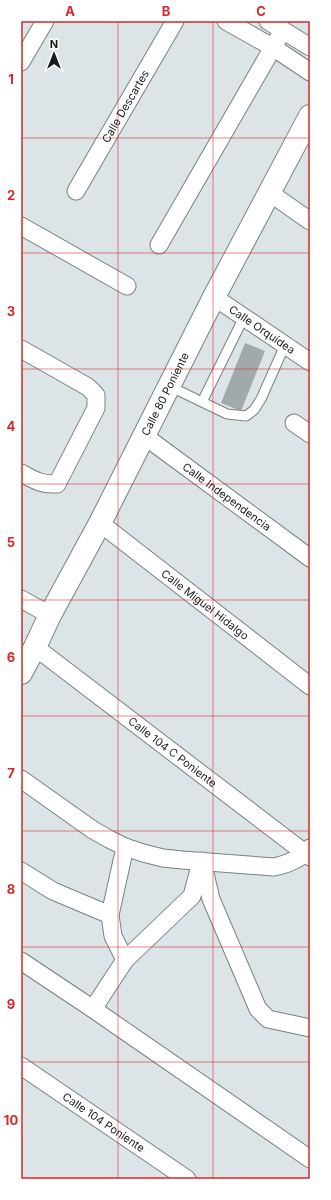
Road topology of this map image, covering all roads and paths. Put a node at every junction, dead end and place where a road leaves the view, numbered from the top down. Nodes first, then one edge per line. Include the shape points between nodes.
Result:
1 (45, 21) edge
2 (175, 21) edge
3 (226, 21) edge
4 (268, 21) edge
5 (283, 30) junction
6 (310, 47) edge
7 (274, 48) junction
8 (21, 62) edge
9 (310, 72) edge
10 (310, 116) edge
11 (76, 191) dead end
12 (270, 192) junction
13 (310, 221) edge
14 (21, 226) edge
15 (159, 245) dead end
16 (127, 286) dead end
17 (214, 297) junction
18 (244, 317) junction
19 (285, 345) junction
20 (21, 349) edge
21 (310, 362) edge
22 (169, 386) junction
23 (202, 402) junction
24 (294, 423) dead end
25 (310, 434) edge
26 (143, 435) junction
27 (21, 473) edge
28 (100, 523) junction
29 (310, 558) edge
30 (21, 599) edge
31 (50, 615) junction
32 (35, 647) junction
33 (21, 673) edge
34 (310, 686) edge
35 (21, 779) edge
36 (125, 847) junction
37 (309, 853) edge
38 (202, 861) junction
39 (21, 870) edge
40 (110, 915) junction
41 (125, 960) junction
42 (21, 961) edge
43 (93, 1009) junction
44 (310, 1028) edge
45 (21, 1066) edge
46 (310, 1159) edge
47 (187, 1179) edge

1 - 8 street
2 - 11 street, Calle Descartes
3 - 7 street
4 - 5 street
5 - 6 street
5 - 7 street
7 - 9 street
7 - 15 street
10 - 12 street, Calle 80 Poniente
12 - 13 street
12 - 17 street, Calle 80 Poniente
14 - 16 street
17 - 18 street, Calle Orquídea
17 - 22 street, Calle 80 Poniente
18 - 19 street, Calle Orquídea
18 - 23 lane
19 - 21 street, Calle Orquídea
19 - 23 lane via 261,399 254,410 246,416 228,414
20 - 27 street via 88,387 96,395 96,408 57,484 39,483
22 - 23 lane
22 - 26 street, Calle 80 Poniente
24 - 25 street
26 - 28 street, Calle 80 Poniente
26 - 29 street, Calle Independencia
28 - 31 street, Calle 80 Poniente
28 - 34 street, Calle Miguel Hidalgo
30 - 31 street
31 - 32 street, Calle 80 Poniente
32 - 33 street, Calle 80 Poniente
32 - 37 street, Calle 104 C Poniente
35 - 36 street via 94,830
36 - 38 street via 162,858
36 - 40 street
37 - 38 street via 274,867
38 - 41 street via 192,896
38 - 44 street via 211,899 258,1008 268,1019
39 - 40 street via 53,891
40 - 41 street via 113,936
41 - 43 street
42 - 43 street
43 - 46 street
45 - 47 street, Calle 104 Poniente

